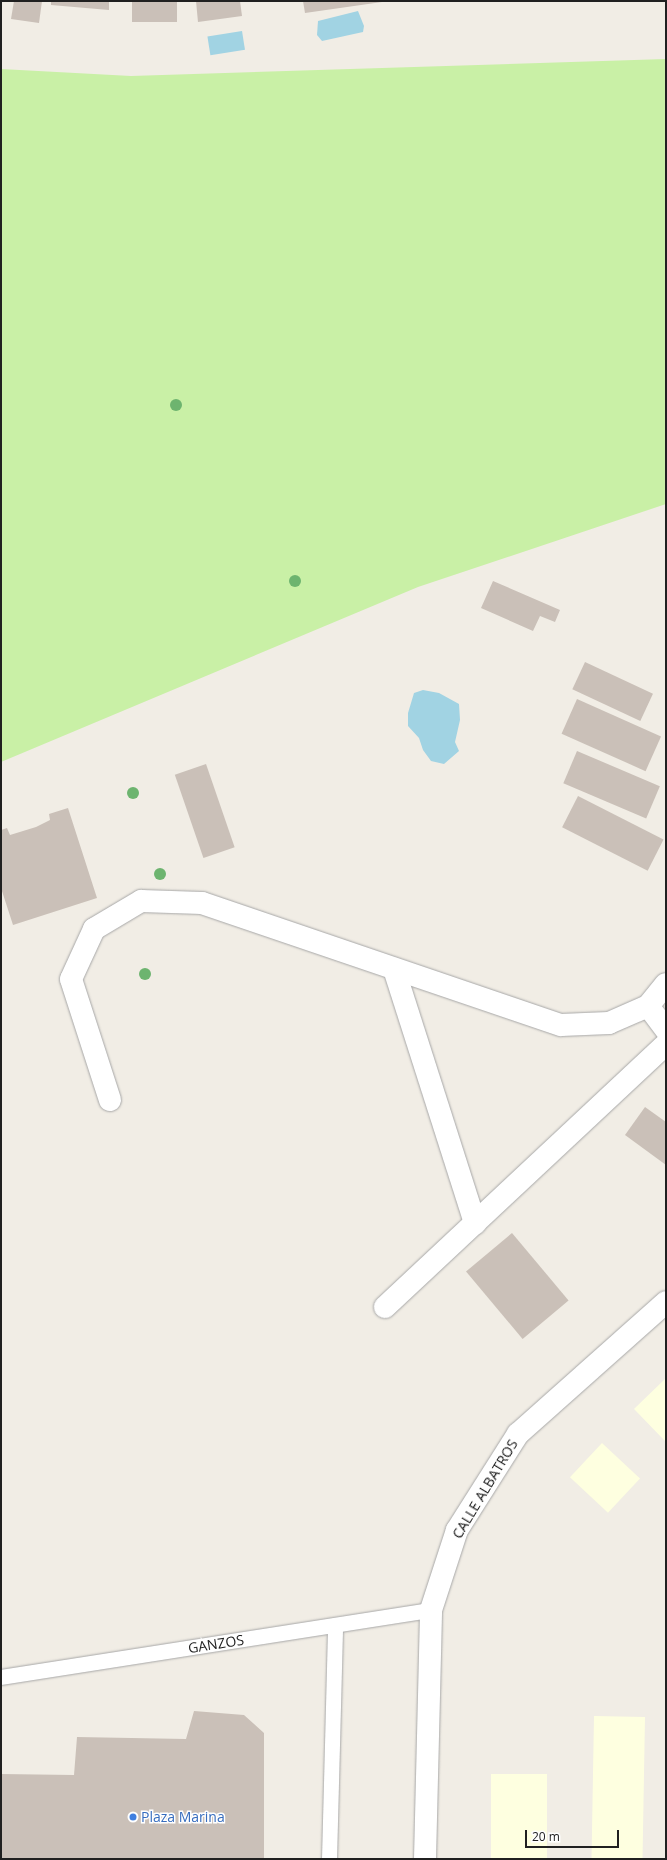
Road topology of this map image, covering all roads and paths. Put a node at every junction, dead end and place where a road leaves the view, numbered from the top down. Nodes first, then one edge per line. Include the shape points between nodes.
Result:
1 (394, 969) junction
2 (666, 984) edge
3 (648, 1006) junction
4 (666, 1030) edge
5 (666, 1044) edge
6 (110, 1100) dead end
7 (475, 1223) junction
8 (666, 1302) edge
9 (385, 1307) dead end
10 (431, 1610) junction
11 (335, 1625) junction
12 (1, 1677) edge
13 (329, 1859) edge
14 (425, 1859) edge

1 - 3 street via 561,1025 609,1023
1 - 6 street via 202,903 141,901 94,929 71,979
1 - 7 street
2 - 3 street
3 - 4 street
5 - 7 street
7 - 9 street
8 - 10 street, CALLE ALBATROS via 518,1434 457,1530
10 - 11 lane, GANZOS
10 - 14 street, CALLE ALBATROS
11 - 12 lane, GANZOS
11 - 13 lane

